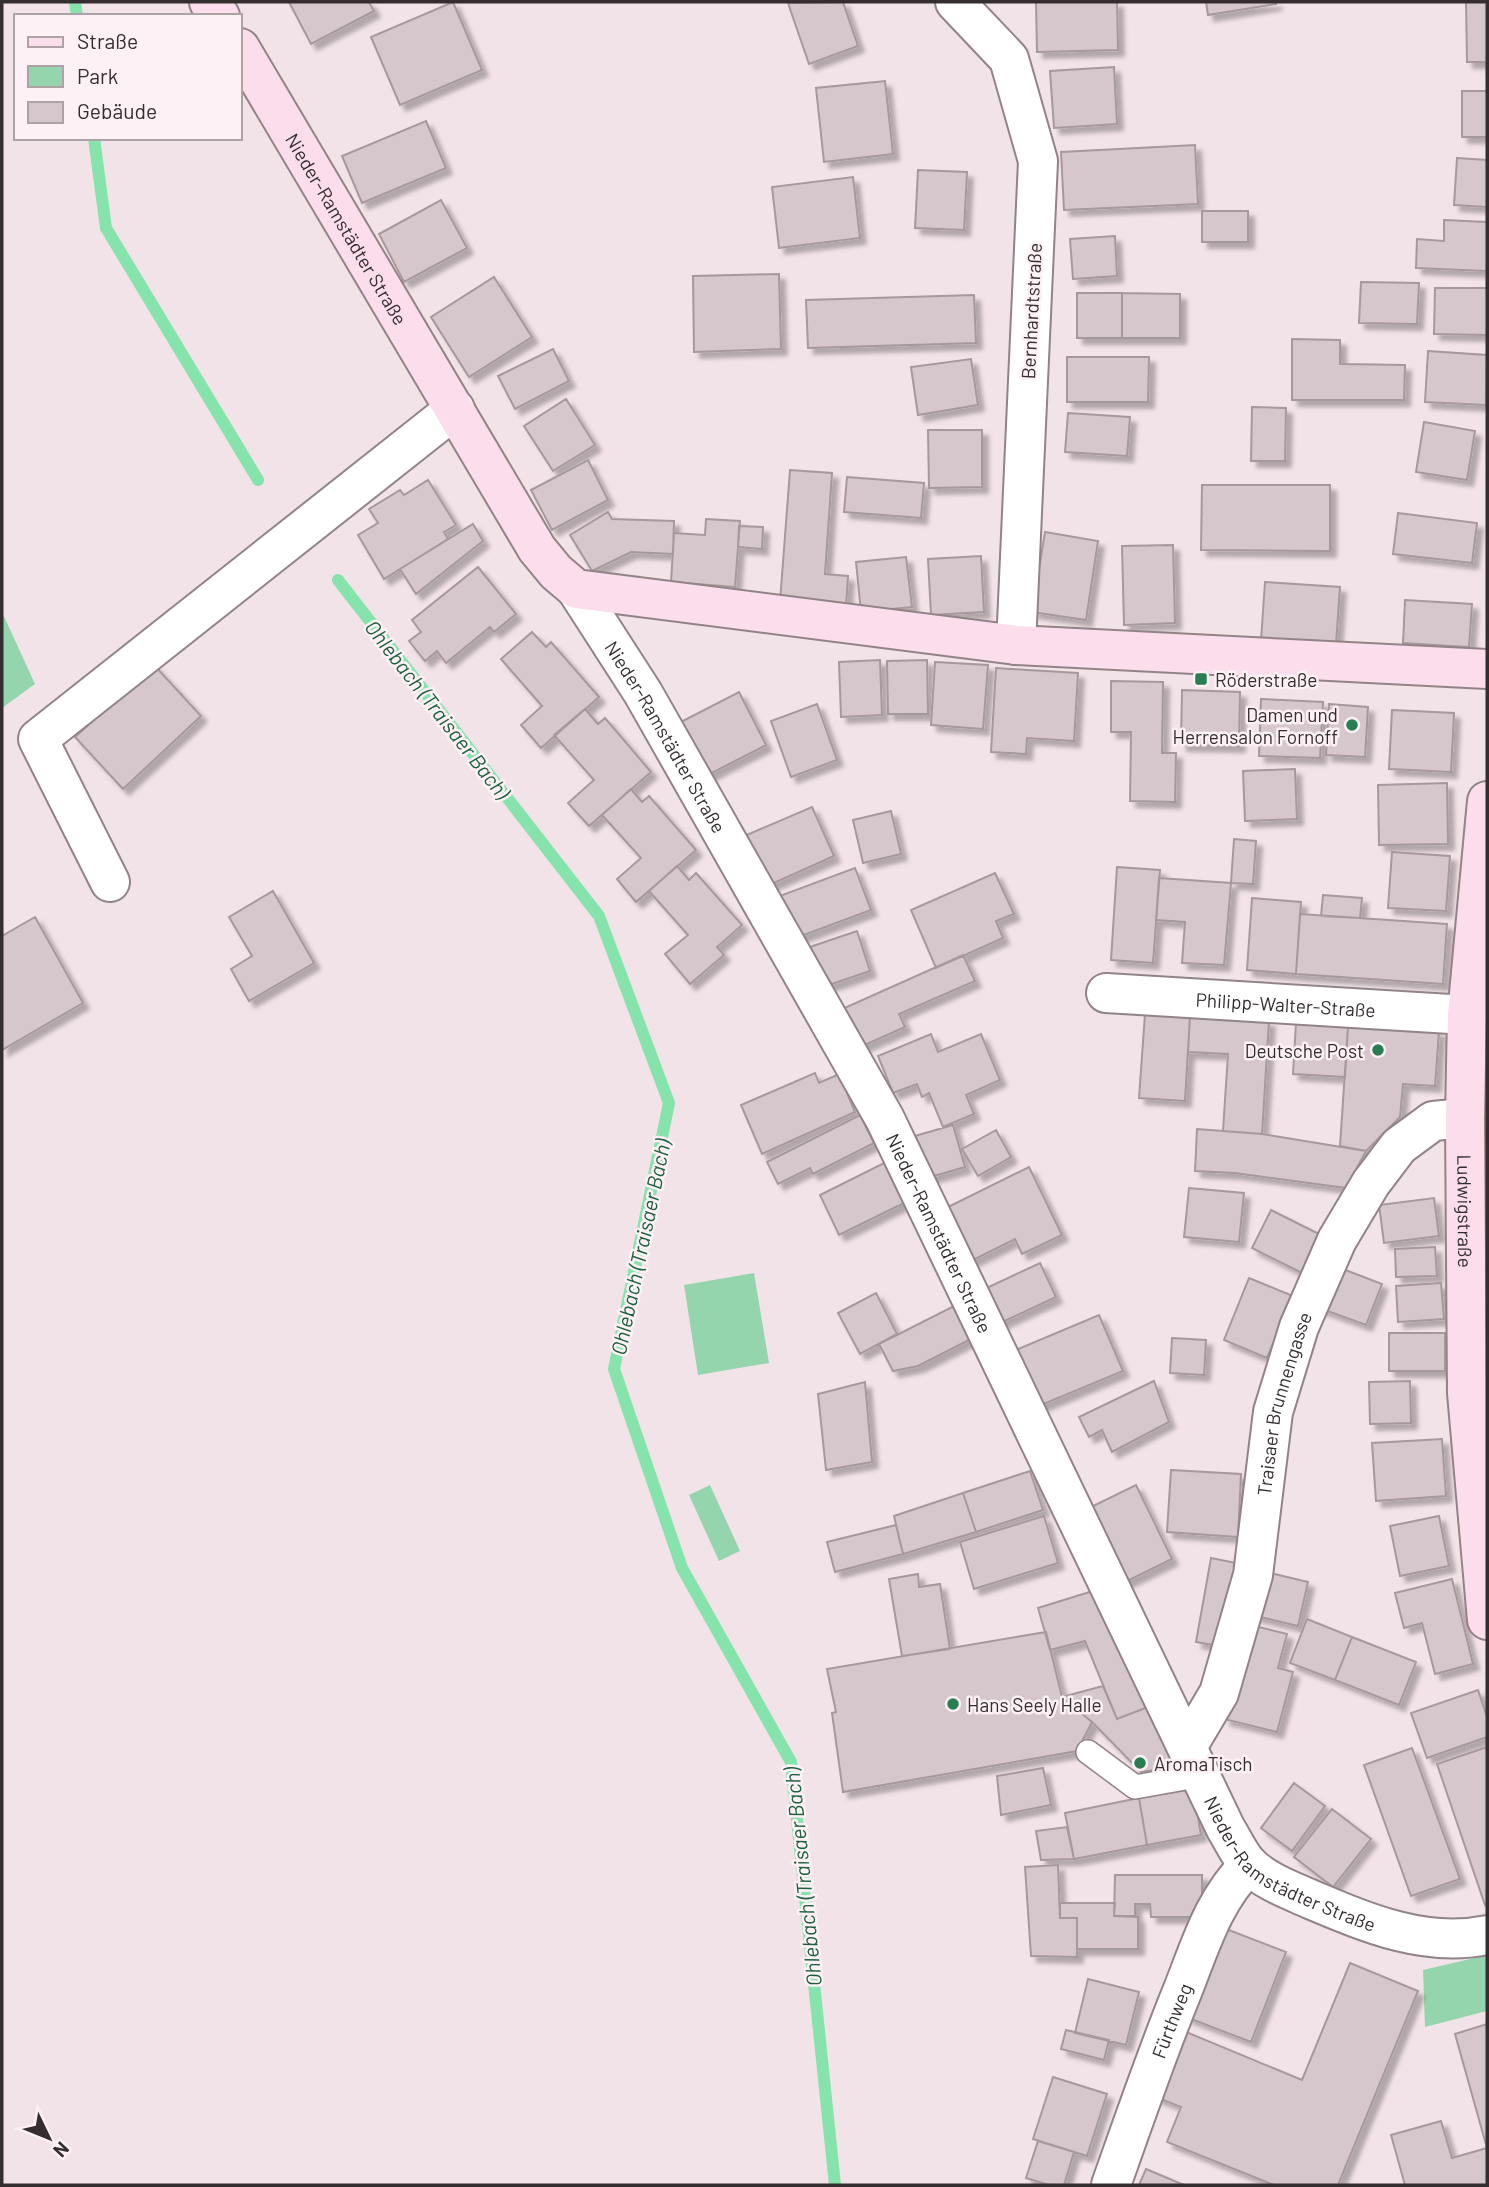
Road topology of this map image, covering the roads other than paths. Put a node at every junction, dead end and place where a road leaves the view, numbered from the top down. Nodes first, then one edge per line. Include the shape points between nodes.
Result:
1 (955, 2) edge
2 (242, 51) edge
3 (455, 409) junction
4 (576, 590) junction
5 (1016, 645) junction
6 (1487, 669) edge
7 (1487, 801) edge
8 (110, 882) dead end
9 (1106, 993) dead end
10 (1467, 1015) junction
11 (1465, 1118) junction
12 (1483, 1539) edge
13 (1487, 1620) edge
14 (1088, 1752) dead end
15 (1194, 1761) junction
16 (1249, 1865) junction
17 (1487, 1935) edge
18 (1111, 2185) edge

1 - 5 street, Bernhardtstraße via 1009,59 1038,161
2 - 3 street, Nieder-Ramstädter Straße
3 - 4 street, Nieder-Ramstädter Straße via 537,549
3 - 8 street via 38,739
4 - 5 street
4 - 15 street, Nieder-Ramstädter Straße via 657,716 885,1119
5 - 6 street
7 - 10 street, Ludwigstraße
9 - 10 street, Philipp-Walter-Straße
10 - 11 street, Ludwigstraße
11 - 12 street, Ludwigstraße via 1467,1393
11 - 15 street, Traisaer Brunnengasse via 1433,1121 1399,1146 1337,1240 1298,1327 1273,1412 1253,1575
12 - 13 street, Ludwigstraße
14 - 15 lane via 1135,1787
15 - 16 street, Nieder-Ramstädter Straße via 1226,1829
16 - 17 street, Nieder-Ramstädter Straße via 1279,1885 1369,1924 1418,1936 1466,1940
16 - 18 street, Fürthweg via 1231,1882 1214,1910

